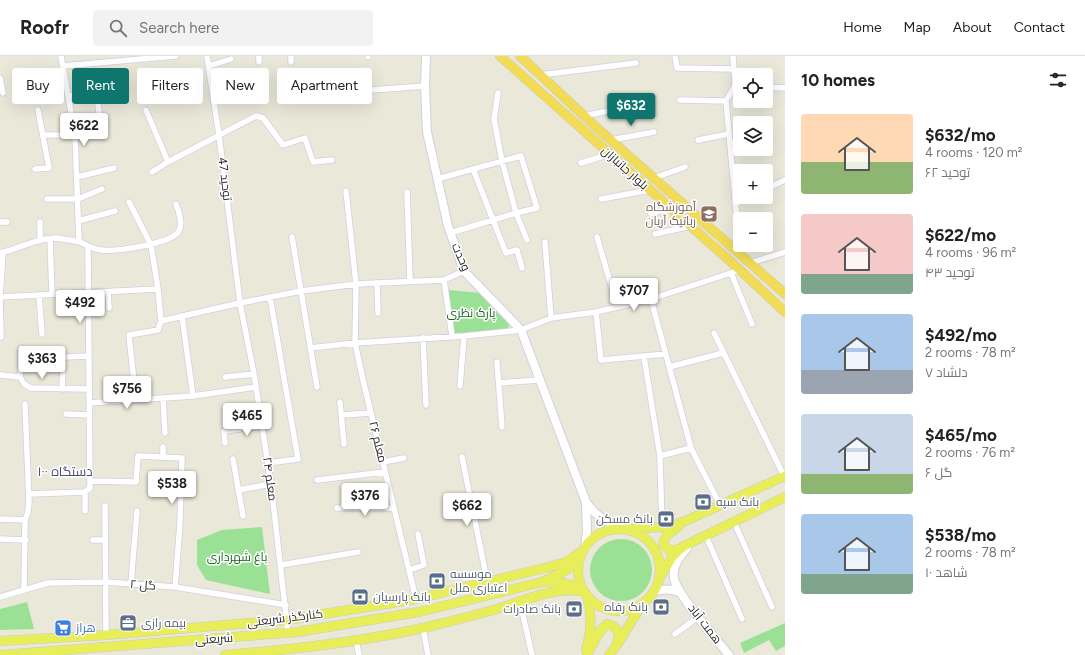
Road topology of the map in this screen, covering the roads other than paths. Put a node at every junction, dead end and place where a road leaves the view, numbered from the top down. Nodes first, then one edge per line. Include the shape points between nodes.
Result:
1 (61, 56) edge
2 (176, 56) edge
3 (207, 56) edge
4 (426, 56) edge
5 (500, 56) edge
6 (520, 56) edge
7 (675, 56) edge
8 (733, 56) edge
9 (163, 57) edge
10 (231, 59) dead end
11 (636, 63) dead end
12 (63, 66) junction
13 (209, 66) junction
14 (734, 68) edge
15 (733, 69) edge
16 (540, 74) junction
17 (0, 78) edge
18 (66, 82) joint
19 (425, 86) junction
20 (773, 87) edge
21 (783, 88) edge
22 (372, 90) edge
23 (3, 92) dead end
24 (733, 92) edge
25 (498, 93) dead end
26 (785, 95) edge
27 (68, 96) junction
28 (72, 96) edge
29 (680, 100) dead end
30 (726, 101) junction
31 (99, 104) edge
32 (632, 106) dead end
33 (38, 110) dead end
34 (146, 110) dead end
35 (584, 116) junction
36 (100, 123) dead end
37 (654, 132) dead end
38 (729, 134) junction
39 (43, 135) junction
40 (75, 135) junction
41 (219, 135) junction
42 (611, 140) junction
43 (698, 140) dead end
44 (733, 142) edge
45 (730, 143) junction
46 (610, 154) junction
47 (332, 160) dead end
48 (502, 161) junction
49 (168, 162) junction
50 (581, 163) dead end
51 (685, 166) dead end
52 (114, 168) dead end
53 (35, 169) dead end
54 (474, 169) junction
55 (152, 172) dead end
56 (733, 174) edge
57 (77, 177) junction
58 (654, 178) junction
59 (437, 179) junction
60 (785, 180) edge
61 (773, 186) edge
62 (102, 189) dead end
63 (650, 190) junction
64 (346, 191) dead end
65 (407, 192) dead end
66 (78, 198) junction
67 (48, 199) dead end
68 (601, 199) dead end
69 (129, 202) dead end
70 (176, 204) dead end
71 (736, 204) edge
72 (670, 208) junction
73 (115, 211) dead end
74 (516, 213) junction
75 (651, 214) dead end
76 (493, 220) junction
77 (78, 221) junction
78 (0, 222) edge
79 (7, 222) dead end
80 (40, 222) dead end
81 (691, 226) junction
82 (450, 234) junction
83 (655, 234) dead end
84 (292, 237) dead end
85 (598, 237) dead end
86 (40, 239) junction
87 (50, 239) junction
88 (527, 240) dead end
89 (79, 241) junction
90 (545, 242) dead end
91 (151, 245) junction
92 (88, 246) junction
93 (785, 252) edge
94 (1, 253) edge
95 (740, 254) junction
96 (750, 263) junction
97 (522, 268) dead end
98 (464, 271) junction
99 (735, 272) junction
100 (444, 280) junction
101 (410, 281) junction
102 (377, 282) junction
103 (356, 284) junction
104 (158, 289) junction
105 (300, 291) junction
106 (108, 292) junction
107 (88, 293) junction
108 (52, 294) junction
109 (785, 294) edge
110 (40, 295) junction
111 (0, 297) edge
112 (270, 297) junction
113 (651, 299) junction
114 (240, 302) junction
115 (617, 306) junction
116 (109, 308) dead end
117 (596, 312) junction
118 (785, 312) edge
119 (378, 313) dead end
120 (182, 316) junction
121 (551, 318) junction
122 (161, 320) junction
123 (752, 324) dead end
124 (521, 330) junction
125 (714, 333) dead end
126 (42, 334) dead end
127 (452, 336) junction
128 (464, 336) junction
129 (1, 338) edge
130 (423, 338) junction
131 (355, 343) junction
132 (21, 348) dead end
133 (310, 348) junction
134 (723, 352) junction
135 (666, 354) junction
136 (65, 356) dead end
137 (89, 356) junction
138 (644, 356) junction
139 (497, 362) dead end
140 (669, 367) junction
141 (63, 368) dead end
142 (254, 374) junction
143 (0, 375) edge
144 (20, 376) junction
145 (225, 378) dead end
146 (539, 380) junction
147 (499, 383) junction
148 (460, 386) dead end
149 (256, 387) junction
150 (317, 387) dead end
151 (62, 389) junction
152 (89, 390) junction
153 (193, 396) junction
154 (163, 399) junction
155 (136, 400) junction
156 (340, 402) dead end
157 (89, 403) junction
158 (25, 404) dead end
159 (426, 405) dead end
160 (371, 413) junction
161 (66, 414) dead end
162 (89, 415) junction
163 (341, 415) junction
164 (262, 426) junction
165 (502, 427) dead end
166 (165, 433) dead end
167 (225, 442) dead end
168 (344, 444) dead end
169 (163, 448) dead end
170 (691, 448) junction
171 (462, 456) dead end
172 (660, 456) junction
173 (163, 457) junction
174 (404, 458) dead end
175 (233, 459) dead end
176 (383, 462) junction
177 (268, 463) junction
178 (385, 472) junction
179 (785, 476) edge
180 (317, 480) dead end
181 (90, 481) junction
182 (271, 484) junction
183 (238, 490) junction
184 (85, 492) junction
185 (29, 494) junction
186 (785, 498) edge
187 (586, 502) junction
188 (471, 504) junction
189 (720, 505) junction
190 (105, 506) dead end
191 (337, 508) dead end
192 (394, 508) junction
193 (137, 510) dead end
194 (450, 510) dead end
195 (85, 511) dead end
196 (243, 516) dead end
197 (0, 519) edge
198 (25, 520) junction
199 (683, 522) junction
200 (734, 522) junction
201 (662, 528) junction
202 (625, 529) junction
203 (418, 534) dead end
204 (706, 536) junction
205 (0, 539) edge
206 (26, 540) junction
207 (93, 540) dead end
208 (105, 540) junction
209 (686, 546) junction
210 (583, 551) junction
211 (358, 552) dead end
212 (282, 564) junction
213 (409, 570) junction
214 (105, 582) junction
215 (487, 582) junction
216 (542, 582) junction
217 (658, 582) junction
218 (131, 584) junction
219 (175, 587) junction
220 (24, 590) junction
221 (653, 592) junction
222 (681, 593) junction
223 (586, 594) junction
224 (490, 595) junction
225 (0, 597) edge
226 (416, 599) junction
227 (645, 601) junction
228 (520, 602) junction
229 (286, 605) junction
230 (772, 607) dead end
231 (698, 617) junction
232 (742, 619) dead end
233 (288, 620) junction
234 (422, 628) junction
235 (288, 633) junction
236 (106, 634) junction
237 (675, 634) dead end
238 (356, 640) junction
239 (0, 641) edge
240 (617, 645) junction
241 (106, 651) edge
242 (310, 651) edge
243 (244, 654) edge
244 (2, 655) edge
245 (225, 655) edge
246 (359, 655) edge
247 (428, 655) edge
248 (532, 655) edge
249 (586, 655) edge
250 (608, 655) edge
251 (729, 655) edge

1 - 12 street
2 - 9 street
3 - 13 street, توحید 47
4 - 19 main road, وحدت
5 - 46 highway, بلوار جانبازان
6 - 16 highway, بلوار جانبازان
7 - 15 street via 676,68
8 - 14 street
9 - 12 street
10 - 13 street
11 - 16 street
12 - 18 street
13 - 41 street, توحید 47
16 - 35 highway, بلوار جانبازان
17 - 23 street
18 - 27 street
19 - 22 street
19 - 59 main road, وحدت via 427,132
20 - 21 street
21 - 26 street
24 - 30 street
25 - 48 street via 494,119
27 - 28 street
27 - 40 street
29 - 30 street
30 - 38 street
31 - 36 street
32 - 35 street
33 - 39 street
34 - 49 street
35 - 42 highway, بلوار جانبازان
37 - 42 street
38 - 43 street
38 - 45 street
39 - 40 street
39 - 53 street via 49,168
40 - 57 street
41 - 47 street via 259,116 284,144 305,138 313,162
41 - 49 street
41 - 114 street, توحید 47
42 - 58 highway, بلوار جانبازان
44 - 45 street
45 - 56 street
46 - 50 street
46 - 63 highway, بلوار جانبازان
48 - 54 street
48 - 74 street
48 - 74 street via 521,156 537,208
49 - 55 street
51 - 58 street
52 - 57 street
54 - 59 street
54 - 76 street
57 - 66 street
58 - 95 highway, بلوار جانبازان
59 - 82 main road, وحدت
60 - 61 street
62 - 66 street
63 - 68 street
63 - 72 highway, بلوار جانبازان
64 - 103 street, معلم ۲۶
65 - 101 street
66 - 67 street
66 - 77 street
69 - 91 street
70 - 91 street via 180,230 175,235
71 - 95 street
72 - 75 street
72 - 81 highway, بلوار جانبازان
73 - 77 street
74 - 76 street
74 - 88 street
76 - 82 street
76 - 97 street via 506,253 517,250
77 - 89 street
78 - 79 street
80 - 86 street
81 - 83 street
81 - 99 highway, بلوار جانبازان
82 - 98 main road, وحدت
84 - 105 street
85 - 115 street
86 - 87 street
86 - 94 street
87 - 89 street
87 - 108 street
89 - 92 street
90 - 121 street
91 - 92 street via 113,250 99,250
91 - 104 street
92 - 107 street
93 - 96 street
94 - 111 street
95 - 96 highway, بلوار جانبازان
96 - 109 highway, بلوار جانبازان
98 - 100 street
98 - 124 main road, وحدت
99 - 113 street
99 - 118 highway, بلوار جانبازان
99 - 123 street
100 - 101 street
100 - 127 street
101 - 102 street
102 - 103 street
102 - 119 street
103 - 105 street
103 - 131 street, معلم ۲۶
104 - 106 street
104 - 122 street
105 - 112 street
105 - 133 street
106 - 107 street
106 - 116 street
107 - 108 street
107 - 137 street
108 - 110 street
110 - 111 street
110 - 126 street
111 - 129 street
112 - 114 street
112 - 177 street via 298,459
113 - 115 street
113 - 135 street
114 - 120 street
114 - 142 street, معلم ۲۴
115 - 117 street
117 - 121 street
117 - 138 street via 602,360
120 - 122 street
120 - 153 street
121 - 124 street
122 - 155 street via 158,330 129,335
124 - 128 street
124 - 146 main road, وحدت
125 - 134 street
127 - 128 street
127 - 130 street
128 - 148 street
130 - 131 street
130 - 159 street
131 - 133 street
131 - 160 street, معلم ۲۶
132 - 144 street
133 - 150 street
134 - 140 street
134 - 179 street
135 - 138 street
135 - 140 street
136 - 137 street
137 - 152 street
138 - 172 street
139 - 147 street
140 - 170 street
141 - 151 street
142 - 145 street
142 - 149 street, معلم ۲۴
143 - 144 street
144 - 151 street via 24,384 31,388
146 - 147 street
146 - 187 main road, وحدت
147 - 165 street
149 - 153 street
149 - 164 street, معلم ۲۴
151 - 152 street
152 - 157 street
153 - 154 street
154 - 155 street
154 - 166 street
155 - 157 street
156 - 163 street
157 - 162 street
158 - 185 street
160 - 163 street
160 - 176 street, معلم ۲۶
161 - 162 street
162 - 181 street
163 - 168 street
164 - 167 street via 224,431
164 - 177 street, معلم ۲۴
169 - 173 street
170 - 172 street
170 - 189 street
171 - 188 street
172 - 201 street
173 - 181 street via 138,456 136,482
173 - 219 street via 182,458
174 - 176 street
175 - 183 street
176 - 178 street, معلم ۲۶
177 - 182 street, معلم ۲۴
178 - 180 street
178 - 192 street, معلم ۲۶
179 - 189 main road
181 - 184 street via 90,488
182 - 183 street
182 - 212 street, معلم ۲۴
183 - 196 street
184 - 185 street
184 - 195 street
185 - 198 street
186 - 200 main road
187 - 202 main road, وحدت via 592,511 610,524
187 - 210 main road, وحدت via 587,531
188 - 194 street
188 - 215 street
189 - 199 main road
190 - 208 street
191 - 192 street
192 - 213 street, معلم ۲۶
193 - 218 street
197 - 198 street
198 - 206 street
199 - 201 main road
199 - 209 main road via 663,541 669,550
200 - 204 main road
200 - 230 street
201 - 202 main road
202 - 210 main road via 613,529 595,536
202 - 217 main road via 636,532 653,548 660,570
203 - 213 street via 424,565
204 - 209 main road
204 - 232 street
205 - 206 street
206 - 220 street
207 - 208 street
208 - 214 street
209 - 217 main road via 672,557
209 - 222 main road, همت آباد via 674,571 674,581
210 - 215 main road, کنارگذر شریعتی via 566,562
210 - 216 main road via 570,568
210 - 223 main road via 578,569
211 - 212 street
212 - 229 street, معلم ۲۴
213 - 226 street, معلم ۲۶
214 - 218 street, گل ۲
214 - 220 street, گل ۲ via 48,583
214 - 236 street
215 - 224 street
215 - 226 main road, کنارگذر شریعتی
216 - 223 main road via 570,584
216 - 224 main road, شریعتی
217 - 221 main road
218 - 219 street, گل ۲
219 - 229 street, گل ۲
220 - 225 street, گل ۲
221 - 222 main road via 672,590
221 - 227 main road
222 - 231 main road, همت آباد
223 - 227 main road via 602,607 612,610 635,607
223 - 228 main road via 575,589 565,590
223 - 249 main road via 591,625
224 - 235 main road, شریعتی via 419,612
226 - 233 main road, کنارگذر شریعتی
227 - 240 main road
228 - 234 main road
228 - 248 street
229 - 233 street, معلم ۲۴
231 - 237 street
231 - 251 main road, همت آباد
233 - 235 street, معلم ۲۴
233 - 236 main road, کنارگذر شریعتی
234 - 238 main road
234 - 247 street
235 - 241 main road, شریعتی
236 - 239 main road, کنارگذر شریعتی
238 - 242 main road
238 - 246 street
240 - 249 main road via 618,631 616,627 607,624
240 - 250 main road
241 - 244 main road, شریعتی
242 - 243 main road
243 - 245 main road

